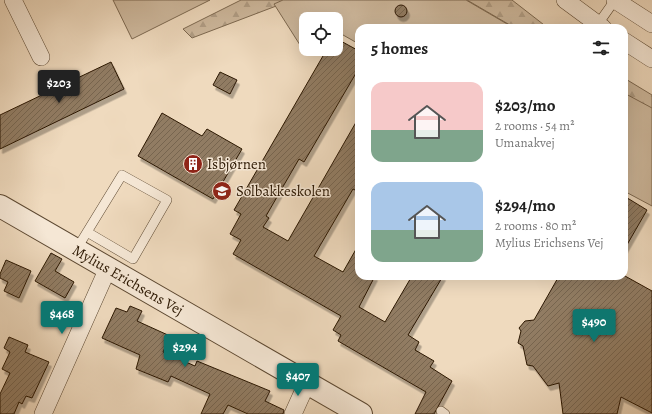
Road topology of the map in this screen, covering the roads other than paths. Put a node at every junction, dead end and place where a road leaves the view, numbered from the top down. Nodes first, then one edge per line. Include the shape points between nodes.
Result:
1 (13, 0) edge
2 (565, 0) edge
3 (615, 0) edge
4 (598, 24) edge
5 (602, 24) edge
6 (652, 24) edge
7 (628, 44) edge
8 (41, 57) dead end
9 (652, 59) edge
10 (0, 206) edge
11 (82, 241) junction
12 (108, 268) junction
13 (307, 383) junction
14 (43, 414) edge
15 (293, 414) edge
16 (361, 414) edge

1 - 8 street
2 - 4 street
3 - 5 lane
3 - 6 street
7 - 9 street
10 - 11 street, Mylius Erichsens Vej
11 - 11 lane via 122,175 167,200 133,259
11 - 12 street, Mylius Erichsens Vej
12 - 13 street, Mylius Erichsens Vej
12 - 14 street
13 - 15 street
13 - 16 street, Mylius Erichsens Vej

